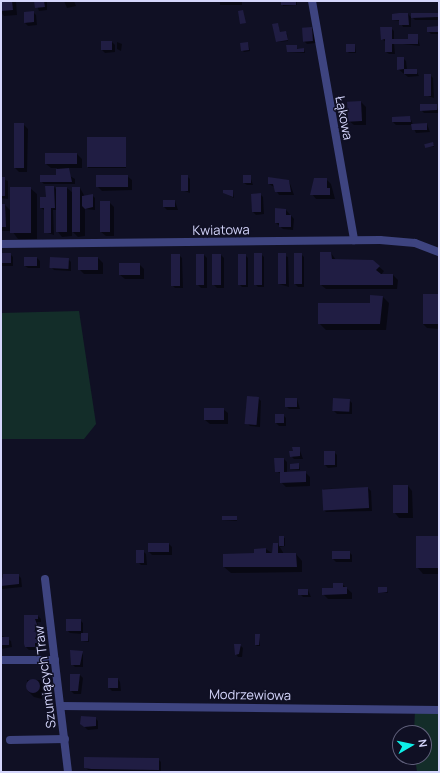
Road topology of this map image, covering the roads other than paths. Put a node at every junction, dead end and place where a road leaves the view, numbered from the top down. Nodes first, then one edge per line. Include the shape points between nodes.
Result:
1 (312, 1) edge
2 (354, 240) junction
3 (1, 244) edge
4 (439, 252) edge
5 (45, 579) dead end
6 (1, 660) edge
7 (55, 660) junction
8 (61, 706) junction
9 (439, 710) edge
10 (10, 740) dead end
11 (65, 740) junction
12 (68, 772) edge

1 - 2 street, Łąkowa
2 - 3 street, Kwiatowa
2 - 4 street, Kwiatowa via 406,241
5 - 7 street, Szumiących Traw
6 - 7 street
7 - 8 street, Szumiących Traw
8 - 9 street, Modrzewiowa
8 - 11 street, Szumiących Traw
10 - 11 street
11 - 12 street, Szumiących Traw

